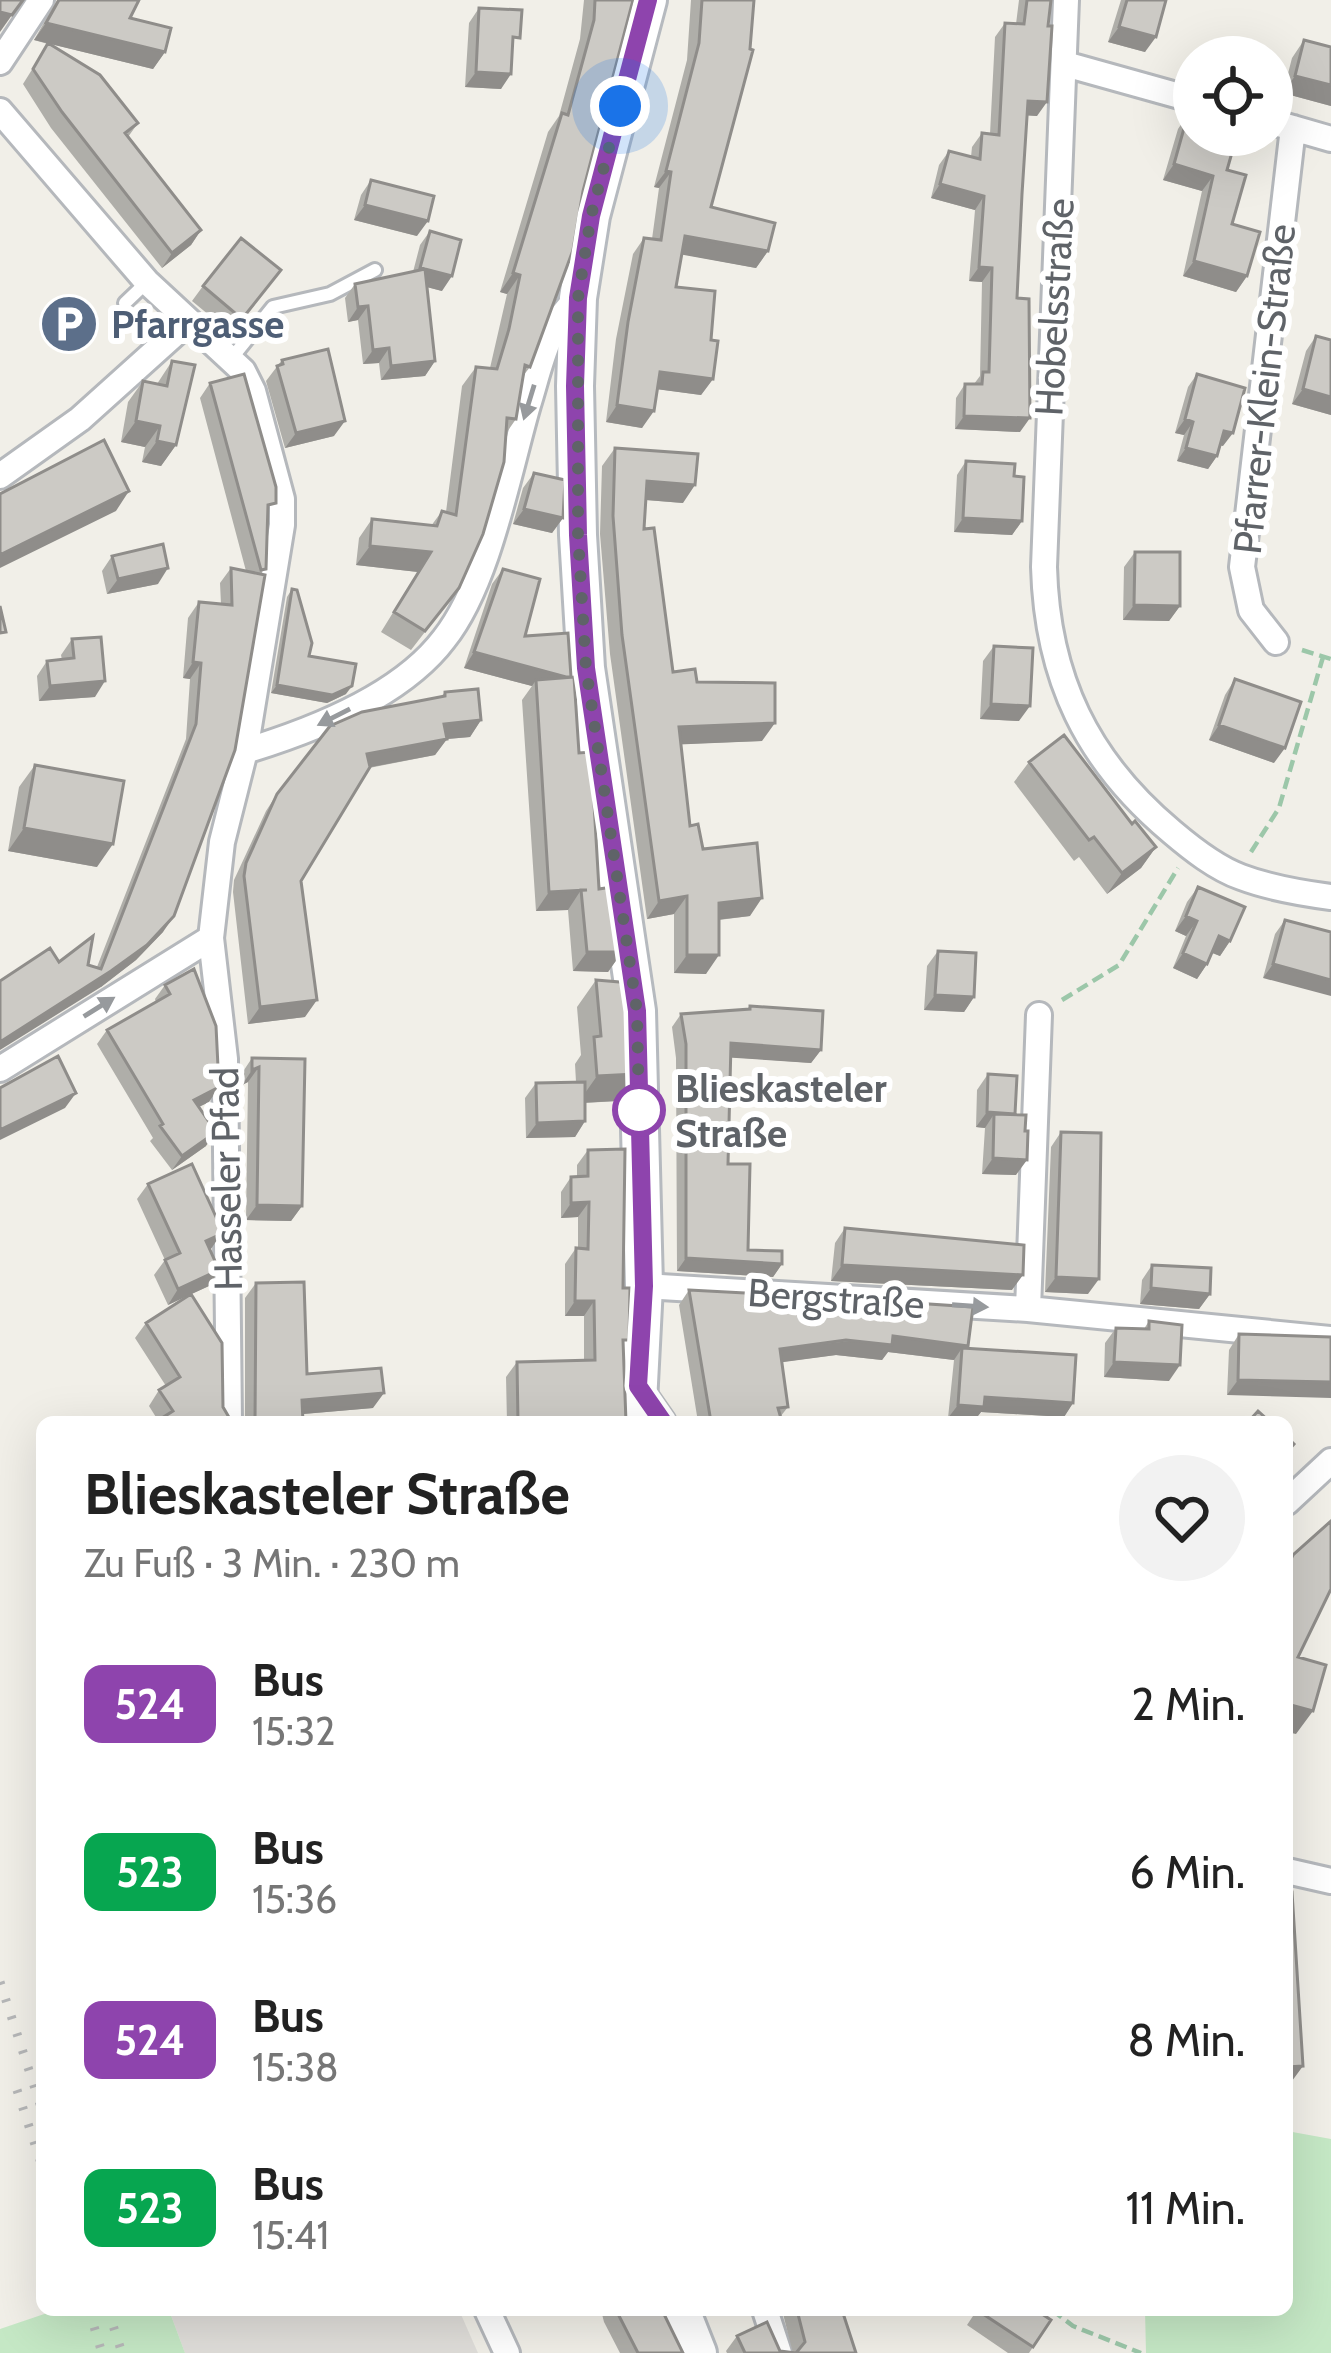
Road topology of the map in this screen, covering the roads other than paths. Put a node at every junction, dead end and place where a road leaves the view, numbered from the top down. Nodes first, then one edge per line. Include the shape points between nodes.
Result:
1 (41, 0) edge
2 (648, 0) edge
3 (1066, 0) edge
4 (0, 62) edge
5 (1065, 64) junction
6 (1173, 94) edge
7 (0, 111) edge
8 (1293, 128) edge
9 (1331, 139) edge
10 (1279, 156) edge
11 (374, 270) dead end
12 (147, 282) junction
13 (578, 298) junction
14 (125, 303) dead end
15 (189, 321) junction
16 (231, 359) junction
17 (0, 476) edge
18 (1276, 642) dead end
19 (245, 751) junction
20 (1331, 897) edge
21 (212, 938) junction
22 (1039, 1015) road end
23 (0, 1069) edge
24 (644, 1286) junction
25 (1028, 1310) junction
26 (1331, 1339) edge
27 (638, 1404) edge
28 (229, 1416) edge
29 (1331, 1461) edge
30 (1293, 1496) edge
31 (1293, 1872) edge
32 (1331, 1881) edge
33 (490, 2316) edge
34 (683, 2316) edge
35 (767, 2316) edge
36 (507, 2353) edge
37 (698, 2353) edge
38 (779, 2353) edge

1 - 4 street
2 - 13 main road via 591,216
3 - 5 street, Hobelsstraße
5 - 6 street
5 - 20 street, Hobelsstraße via 1045,614 1064,685 1100,758 1137,803 1192,848 1237,876
7 - 12 street
8 - 9 street, Pfarrer-Klein-Straße
10 - 18 street, Pfarrer-Klein-Straße via 1242,567 1251,610
11 - 16 lane via 330,294 273,307
12 - 14 lane
12 - 15 street
13 -> 19 street via 545,349 474,588 446,637 351,709
13 - 24 main road via 586,668 637,1011
15 - 16 street
15 - 17 street via 80,419
16 - 19 street, Hasseler Pfad via 253,391 282,500
19 - 21 street, Hasseler Pfad via 222,842
23 -> 21 street
21 - 28 street, Hasseler Pfad via 225,1059
22 - 25 street
24 -> 25 street, Bergstraße
24 - 27 main road
25 - 26 street, Bergstraße
29 - 30 street
31 - 32 street
33 - 36 street
34 - 37 main road
35 - 38 street

